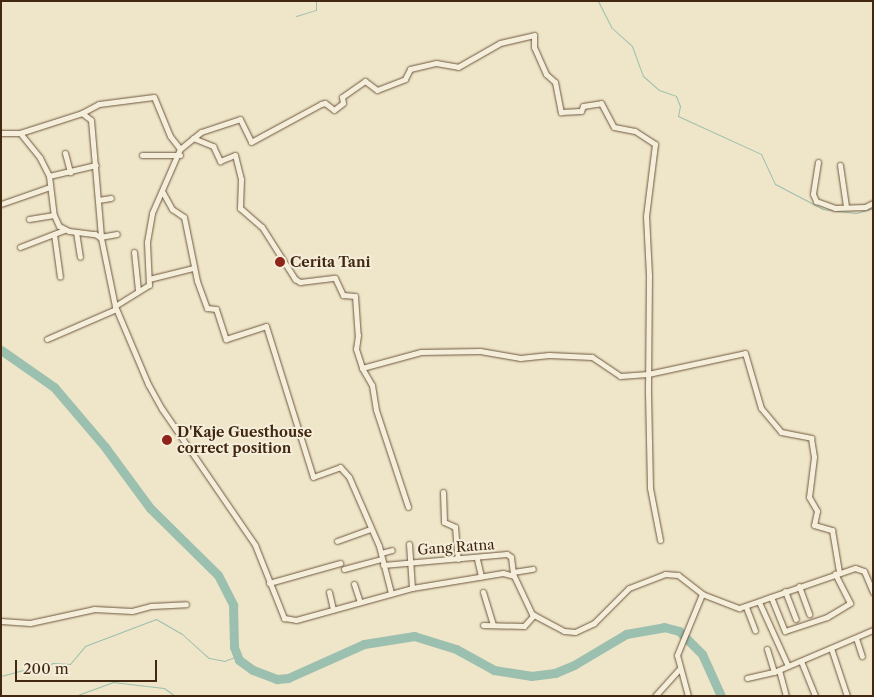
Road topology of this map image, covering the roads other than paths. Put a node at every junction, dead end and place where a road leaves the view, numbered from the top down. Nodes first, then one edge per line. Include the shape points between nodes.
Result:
1 (82, 113) junction
2 (20, 133) junction
3 (1, 134) edge
4 (193, 138) junction
5 (180, 152) junction
6 (65, 154) dead end
7 (142, 155) dead end
8 (818, 162) dead end
9 (96, 165) junction
10 (840, 165) dead end
11 (70, 172) junction
12 (49, 176) junction
13 (50, 187) junction
14 (162, 191) junction
15 (111, 198) dead end
16 (98, 200) junction
17 (873, 202) edge
18 (1, 204) edge
19 (846, 206) junction
20 (54, 215) junction
21 (29, 219) dead end
22 (64, 230) junction
23 (76, 232) junction
24 (54, 234) junction
25 (117, 234) dead end
26 (100, 236) junction
27 (20, 247) dead end
28 (134, 252) dead end
29 (80, 257) dead end
30 (193, 268) junction
31 (60, 277) dead end
32 (149, 279) junction
33 (138, 291) junction
34 (116, 307) junction
35 (47, 339) dead end
36 (362, 368) junction
37 (648, 374) junction
38 (443, 492) dead end
39 (408, 507) dead end
40 (370, 529) junction
41 (660, 540) dead end
42 (337, 541) dead end
43 (409, 544) dead end
44 (392, 550) dead end
45 (381, 556) junction
46 (458, 559) junction
47 (477, 559) junction
48 (411, 561) junction
49 (340, 563) dead end
50 (383, 566) junction
51 (344, 569) dead end
52 (533, 569) dead end
53 (513, 573) junction
54 (837, 573) junction
55 (480, 578) junction
56 (269, 583) junction
57 (354, 584) dead end
58 (799, 586) junction
59 (412, 588) junction
60 (784, 591) junction
61 (328, 592) dead end
62 (483, 592) dead end
63 (873, 592) edge
64 (390, 593) junction
65 (702, 594) junction
66 (771, 597) junction
67 (360, 602) junction
68 (759, 602) junction
69 (186, 604) dead end
70 (746, 607) junction
71 (333, 610) junction
72 (809, 614) dead end
73 (534, 616) junction
74 (796, 619) dead end
75 (1, 621) edge
76 (483, 625) dead end
77 (493, 625) junction
78 (755, 630) dead end
79 (873, 630) edge
80 (856, 638) junction
81 (831, 648) junction
82 (767, 649) dead end
83 (862, 656) dead end
84 (801, 661) junction
85 (788, 666) junction
86 (679, 669) junction
87 (777, 671) junction
88 (748, 678) dead end
89 (656, 696) edge
90 (688, 696) edge
91 (786, 696) edge
92 (815, 696) edge
93 (847, 696) edge

1 - 2 street
1 - 5 street via 100,104 156,97 170,136
1 - 9 street via 91,120
2 - 3 street
2 - 12 street
4 - 5 street
4 - 36 street via 213,146 220,161 235,155 241,179 240,208 262,227 295,279 300,282 334,278 344,295 356,296 356,349
4 - 37 street via 203,131 240,120 247,139 253,141 323,103 334,110 342,103 341,98 366,81 377,90 405,79 410,69 436,63 458,67 500,43 534,36 534,47 546,74 555,82 561,112 581,111 582,106 601,103 614,127 635,131 655,144 646,216 650,276
5 - 7 street
5 - 14 street
6 - 11 street
8 - 19 street via 815,200 828,208
9 - 11 street
9 - 16 street
10 - 19 street
11 - 12 street
12 - 13 street
13 - 18 street
13 - 20 street
14 - 30 street via 172,208 184,217
14 - 32 street via 148,235
15 - 16 street
16 - 26 street
17 - 19 street via 865,207
20 - 21 street
20 - 22 street
22 - 23 street
22 - 24 street
23 - 26 street
23 - 29 street
24 - 27 street
24 - 31 street
25 - 26 street
26 - 34 street
28 - 33 street
30 - 32 street
30 - 40 street via 206,306 216,309 226,339 266,326 313,477 341,468 349,477
32 - 33 street via 148,286
33 - 34 street
34 - 35 street
34 - 56 street via 158,403 255,545
36 - 37 street via 421,352 480,351 520,358 589,357 619,376
36 - 39 street via 372,385 376,410
37 - 41 street via 650,488
37 - 54 street via 745,353 761,408 781,432 811,438 814,457 808,497 816,511 814,525 832,530
38 - 46 street via 444,522 455,527
40 - 42 street
40 - 45 street
43 - 48 street
44 - 45 street
45 - 50 street
45 - 51 street
46 - 47 street, Gang Ratna
46 - 48 street, Gang Ratna
47 - 53 street, Gang Ratna via 510,554
47 - 55 street
48 - 50 street, Gang Ratna
48 - 59 street
49 - 56 street
50 - 64 street
52 - 53 street
53 - 55 street
53 - 73 street
54 - 58 street
54 - 63 street via 862,569
54 - 66 street via 850,603 827,617 785,631
55 - 59 street
56 - 71 street via 279,611 289,620
57 - 67 street
58 - 60 street
58 - 72 street
59 - 64 street
60 - 66 street
60 - 74 street
61 - 71 street
62 - 77 street
64 - 67 street
65 - 70 street via 736,607
65 - 73 street via 678,575 665,574 628,588 594,623 580,632 564,631
65 - 86 street via 678,647
66 - 68 street
67 - 71 street
68 - 70 street
68 - 85 street
69 - 75 street via 151,606 132,611 94,609 30,623
70 - 78 street
73 - 77 street via 524,626
76 - 77 street
79 - 80 street
80 - 81 street
80 - 83 street
81 - 84 street
81 - 93 street
82 - 87 street
84 - 85 street
84 - 92 street
85 - 87 street
86 - 89 street
86 - 90 street
87 - 88 street
87 - 91 street

